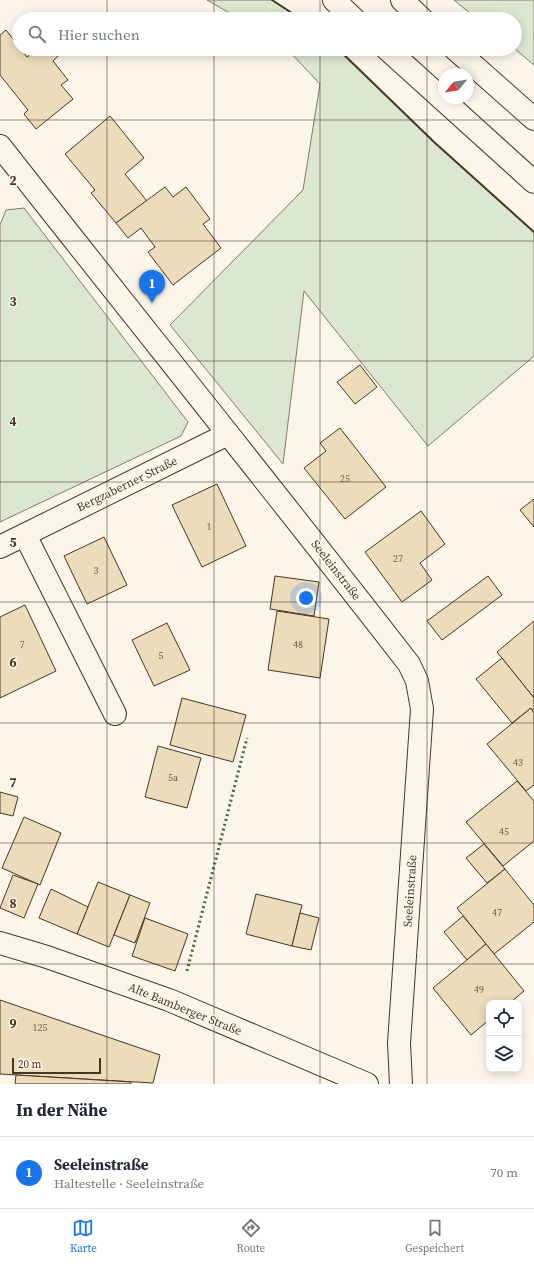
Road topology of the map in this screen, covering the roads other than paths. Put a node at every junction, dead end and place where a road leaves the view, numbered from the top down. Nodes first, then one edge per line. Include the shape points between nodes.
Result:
1 (334, 0) edge
2 (402, 0) edge
3 (347, 12) edge
4 (415, 12) edge
5 (395, 56) edge
6 (463, 56) edge
7 (534, 119) edge
8 (0, 146) edge
9 (534, 182) edge
10 (228, 434) junction
11 (25, 535) junction
12 (0, 547) edge
13 (115, 714) dead end
14 (0, 942) edge
15 (367, 1084) edge
16 (401, 1084) edge

1 - 3 main road
2 - 4 main road
5 - 9 main road
6 - 7 main road
8 - 10 main road, Seeleinstraße
10 - 11 main road, Bergzaberner Straße
10 - 16 main road, Seeleinstraße via 409,664 417,681 422,708 399,1043
11 - 12 main road, Bergzaberner Straße
11 - 13 main road
14 - 15 main road, Alte Bamberger Straße via 169,1000

